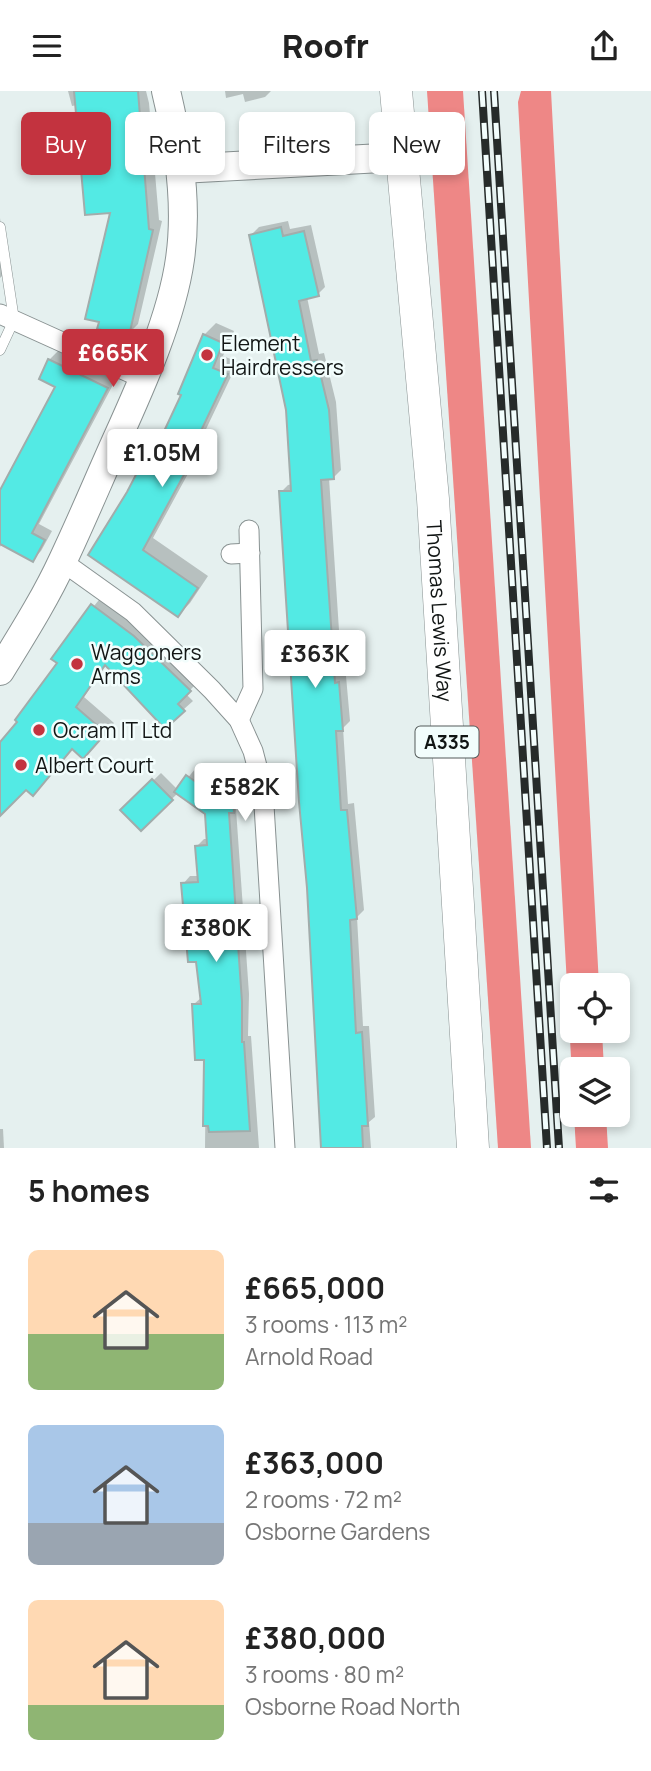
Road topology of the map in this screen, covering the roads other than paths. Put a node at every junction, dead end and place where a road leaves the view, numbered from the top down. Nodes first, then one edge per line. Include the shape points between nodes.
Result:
1 (166, 91) edge
2 (396, 91) edge
3 (170, 112) edge
4 (397, 112) edge
5 (369, 159) edge
6 (225, 167) edge
7 (180, 175) edge
8 (402, 175) edge
9 (0, 227) edge
10 (7, 317) edge
11 (0, 350) edge
12 (144, 379) junction
13 (249, 530) dead end
14 (63, 562) junction
15 (0, 671) edge
16 (239, 720) junction
17 (285, 1148) edge
18 (473, 1148) edge

1 - 3 street
2 - 4 main road, Thomas Lewis Way / A335
5 - 6 street
7 - 12 street via 180,261
8 - 18 main road, Thomas Lewis Way / A335 via 433,499
9 - 10 lane
10 - 11 lane
10 - 12 street
12 - 14 street
13 - 16 street via 240,554 253,689
14 - 15 street
14 - 16 street via 133,612
16 - 17 street via 263,789

